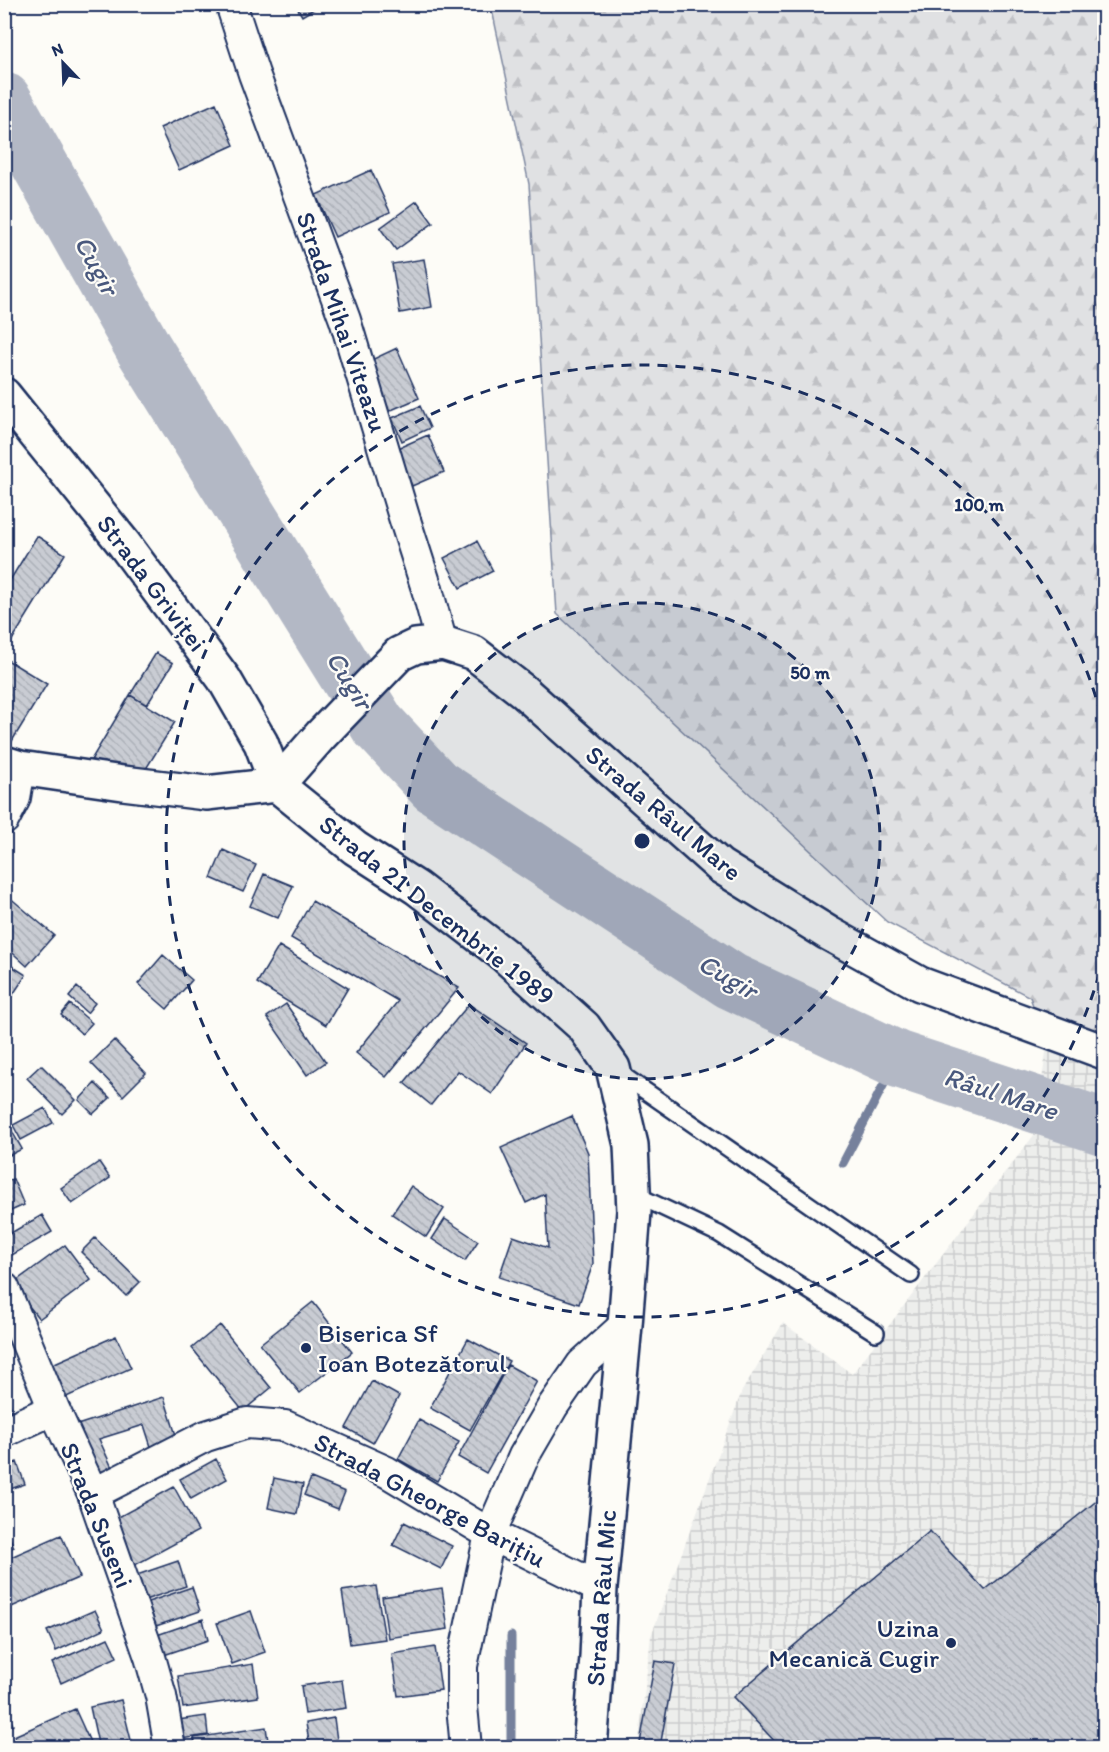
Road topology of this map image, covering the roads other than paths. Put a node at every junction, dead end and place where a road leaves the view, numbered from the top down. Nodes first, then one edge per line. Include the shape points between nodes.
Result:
1 (231, 4) edge
2 (4, 395) edge
3 (443, 643) junction
4 (12, 766) edge
5 (277, 785) junction
6 (4, 819) edge
7 (1104, 1052) edge
8 (613, 1068) junction
9 (634, 1194) junction
10 (911, 1275) dead end
11 (4, 1288) edge
12 (625, 1325) junction
13 (876, 1333) dead end
14 (54, 1409) junction
15 (4, 1432) edge
16 (613, 1448) joint
17 (93, 1494) junction
18 (490, 1534) junction
19 (600, 1588) junction
20 (170, 1748) edge
21 (466, 1748) edge
22 (590, 1748) edge

1 - 3 street, Strada Mihai Viteazu via 345,321
2 - 5 street, Strada Griviței via 124,544 224,679 261,743
3 - 5 street, Strada Râul Mare via 416,646 399,654
3 - 7 street, Strada Râul Mare via 474,653 523,691 720,866 828,933 920,984
4 - 5 street via 206,792
4 - 6 street via 15,798
5 - 8 street, Strada 21 Decembrie 1989 via 355,848 417,888 504,955 584,1026
8 - 9 street, Strada 21 Decembrie 1989 via 631,1145
8 - 10 lane
9 - 12 street, Strada 21 Decembrie 1989
9 - 13 lane via 719,1234
11 - 14 street, Strada Suseni
12 - 16 street, Strada 21 Decembrie 1989
12 - 18 street via 582,1364 553,1406 524,1456
14 - 15 street
14 - 17 street, Strada Suseni
16 - 19 street, Strada Râul Mic
17 - 18 street, Strada Gheorge Barițiu via 206,1436 248,1423 285,1426 387,1472
17 - 20 street, Strada Suseni via 150,1656
18 - 19 street, Strada Gheorge Barițiu
18 - 21 street via 462,1666
19 - 22 street, Strada Râul Mic

